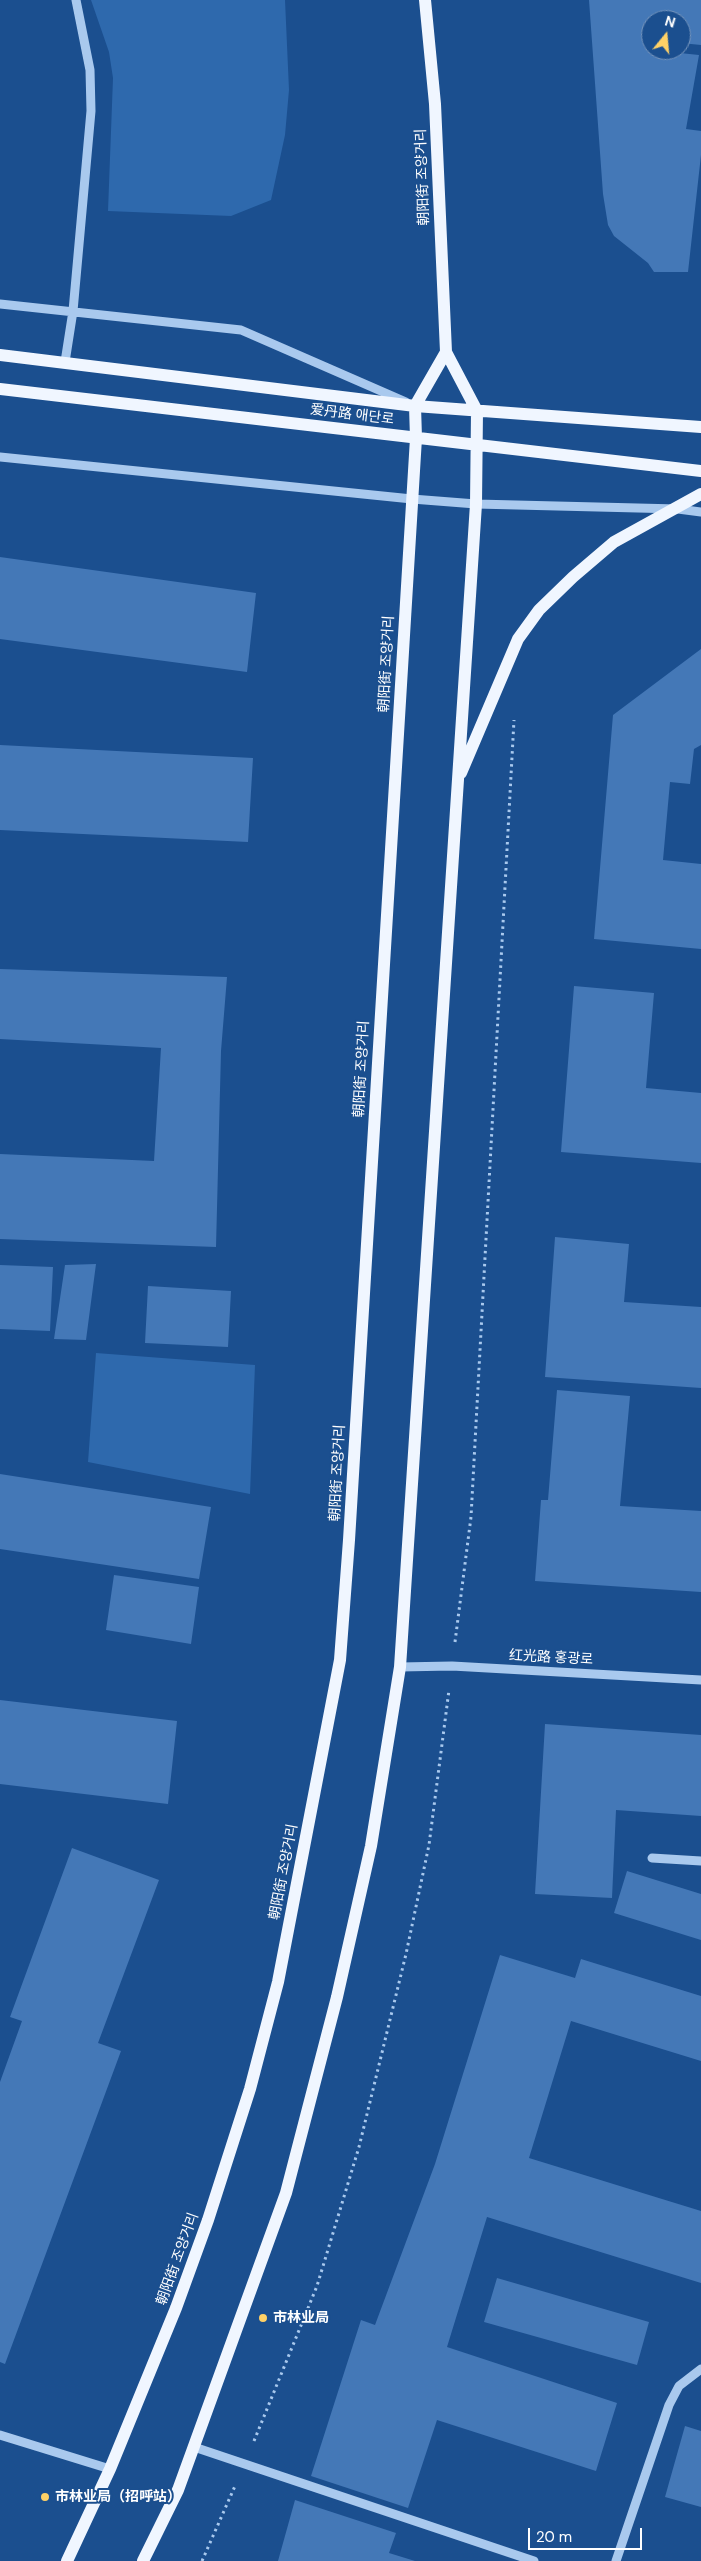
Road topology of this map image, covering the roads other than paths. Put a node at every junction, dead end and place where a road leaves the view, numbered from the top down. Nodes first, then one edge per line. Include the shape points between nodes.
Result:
1 (76, 0) edge
2 (425, 0) edge
3 (0, 304) edge
4 (73, 311) junction
5 (446, 352) junction
6 (0, 355) edge
7 (65, 362) junction
8 (0, 389) edge
9 (415, 406) junction
10 (477, 411) junction
11 (701, 427) edge
12 (416, 438) junction
13 (476, 445) junction
14 (0, 457) edge
15 (701, 471) edge
16 (701, 494) edge
17 (412, 499) junction
18 (476, 504) junction
19 (678, 508) junction
20 (701, 512) edge
21 (457, 782) junction
22 (400, 1667) junction
23 (701, 1680) edge
24 (652, 1858) dead end
25 (701, 1861) edge
26 (701, 2369) edge
27 (0, 2435) edge
28 (194, 2447) junction
29 (110, 2469) junction
30 (67, 2561) edge
31 (143, 2561) edge
32 (534, 2561) edge
33 (616, 2561) edge

1 - 4 street via 90,70 91,111
2 - 5 main road, 朝阳街 조양거리 via 435,104
3 - 4 street, 爱丹路 애단로
4 - 7 street
4 - 9 street, 爱丹路 애단로 via 241,330
5 - 9 main road
5 - 10 main road, 朝阳街 조양거리
6 - 7 main road, 爱丹路 애단로
7 - 9 main road, 爱丹路 애단로
8 - 12 main road, 爱丹路 애단로
9 - 10 main road, 爱丹路 애단로
9 - 12 main road, 朝阳街 조양거리
10 - 11 main road, 爱丹路 애단로
10 - 13 main road, 朝阳街 조양거리
12 - 13 main road, 爱丹路 애단로
12 - 17 main road, 朝阳街 조양거리
13 - 15 main road, 爱丹路 애단로
13 - 18 main road, 朝阳街 조양거리
14 - 17 street
16 - 19 main road
17 - 18 street
17 - 29 main road, 朝阳街 조양거리 via 340,1660 278,1982 250,2089 180,2299
18 - 19 street
18 - 21 main road, 朝阳街 조양거리
19 - 20 street
19 - 21 main road via 614,542 573,576 540,610 518,639
21 - 22 main road, 朝阳街 조양거리
22 - 23 street, 红光路 홍광로 via 452,1666
22 - 28 main road, 朝阳街 조양거리 via 371,1846 337,1997 289,2184
24 - 25 street
26 - 33 street via 679,2386 669,2405
27 - 29 street
28 - 31 main road, 朝阳街 조양거리 via 178,2490
28 - 32 street
29 - 30 main road, 朝阳街 조양거리

